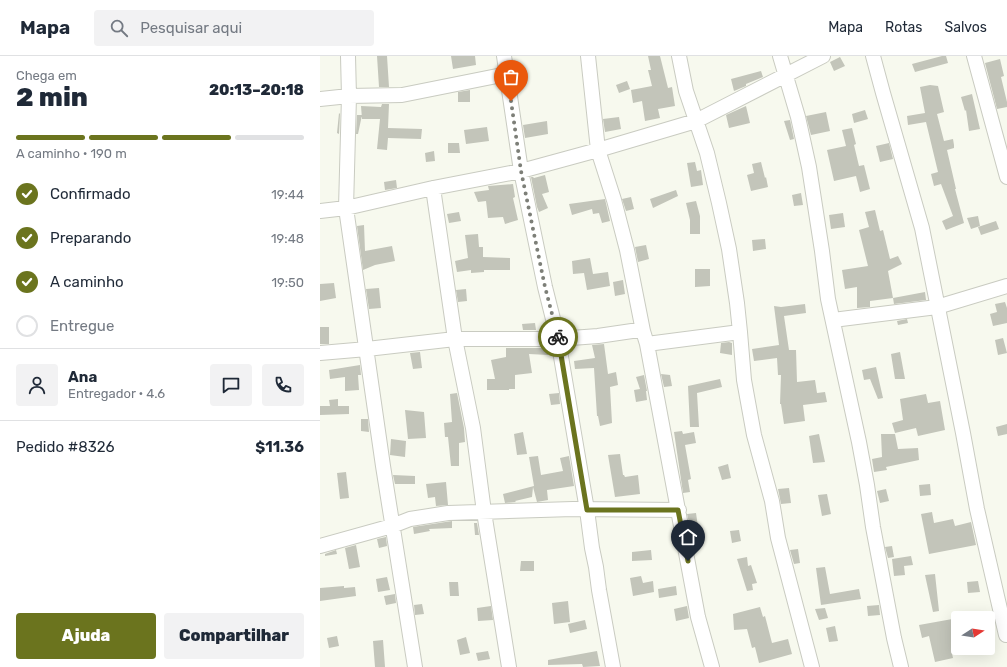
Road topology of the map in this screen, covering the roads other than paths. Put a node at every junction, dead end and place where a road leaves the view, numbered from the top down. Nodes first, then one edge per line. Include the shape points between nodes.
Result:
1 (348, 56) edge
2 (504, 56) edge
3 (588, 56) edge
4 (678, 56) edge
5 (780, 56) edge
6 (822, 56) edge
7 (873, 56) edge
8 (974, 56) edge
9 (507, 74) junction
10 (786, 75) junction
11 (349, 96) junction
12 (320, 99) edge
13 (696, 122) junction
14 (598, 150) junction
15 (521, 171) junction
16 (1007, 177) edge
17 (434, 188) junction
18 (346, 208) junction
19 (320, 211) edge
20 (1007, 286) edge
21 (937, 307) junction
22 (833, 320) junction
23 (643, 331) junction
24 (740, 332) junction
25 (455, 339) junction
26 (558, 339) junction
27 (647, 344) junction
28 (367, 350) junction
29 (320, 353) edge
30 (587, 510) junction
31 (678, 510) junction
32 (484, 512) junction
33 (392, 526) junction
34 (320, 546) edge
35 (1007, 636) edge
36 (415, 667) edge
37 (509, 667) edge
38 (613, 667) edge
39 (712, 667) edge
40 (812, 667) edge
41 (901, 667) edge

1 - 11 street
2 - 9 street
3 - 14 street
4 - 13 street
5 - 10 street
6 - 10 street
7 - 21 street via 922,228
8 - 16 street
9 - 11 street via 402,95
9 - 15 street
10 - 13 street
10 - 22 street via 809,167
11 - 12 street
11 - 18 street
13 - 14 street
13 - 24 street via 707,153 729,249
14 - 15 street
14 - 23 street via 618,214
15 - 17 street
15 - 26 street
17 - 18 street
17 - 25 street
18 - 19 street
18 - 28 street
20 - 21 street
21 - 22 street
21 - 35 street via 977,509
22 - 41 street via 868,485 874,534
23 - 26 street
23 - 27 street
24 - 27 street
24 - 40 street via 744,380 754,435
25 - 26 street
25 - 28 street
25 - 32 street via 473,428
26 - 30 street
27 - 31 street
28 - 29 street
28 - 33 street
30 - 31 street
30 - 32 street
30 - 38 street
31 - 39 street via 698,617
32 - 33 street via 448,513 410,519
32 - 37 street
33 - 34 street
33 - 36 street

